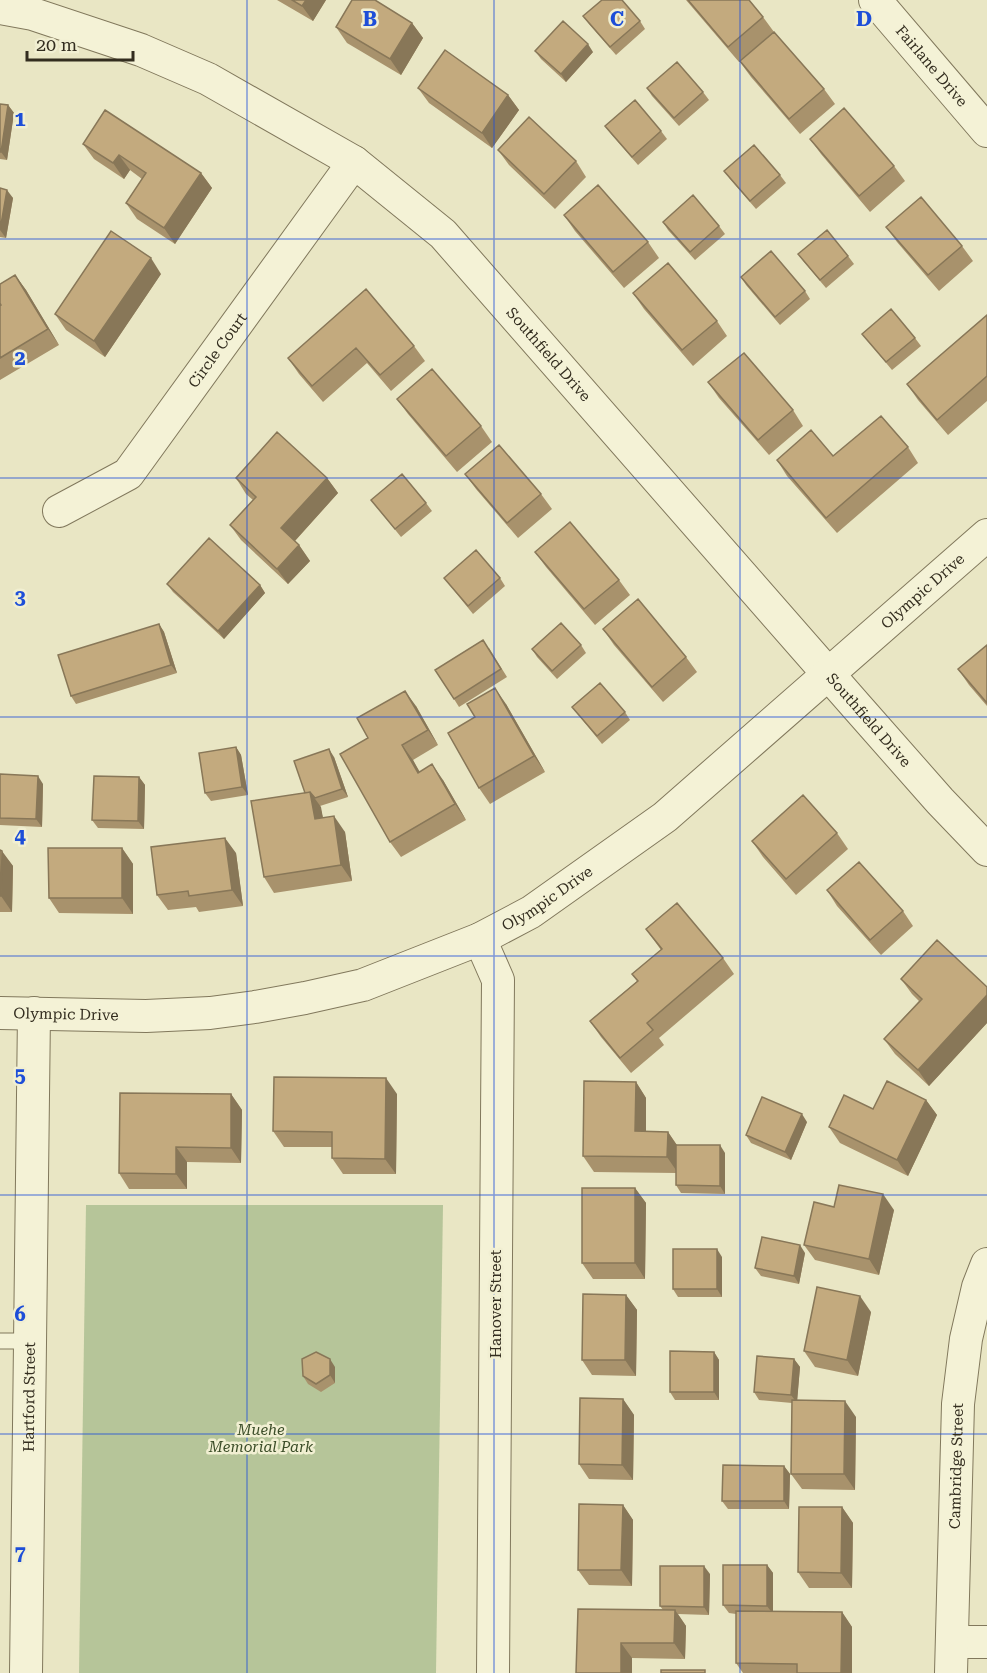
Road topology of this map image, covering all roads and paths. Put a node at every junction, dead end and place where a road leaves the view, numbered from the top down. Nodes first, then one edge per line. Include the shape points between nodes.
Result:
1 (875, 0) edge
2 (0, 8) edge
3 (987, 131) edge
4 (354, 162) junction
5 (59, 511) dead end
6 (987, 535) edge
7 (828, 674) junction
8 (987, 850) edge
9 (480, 939) junction
10 (0, 1013) edge
11 (34, 1013) junction
12 (987, 1264) edge
13 (0, 1341) edge
14 (31, 1341) junction
15 (952, 1642) junction
16 (987, 1642) edge
17 (26, 1673) edge
18 (494, 1673) edge
19 (951, 1673) edge

1 - 3 street, Fairlane Drive
2 - 4 street, Southfield Drive via 33,14 141,50 208,79
4 - 5 street, Circle Court via 128,474
4 - 7 street, Southfield Drive via 443,234
6 - 7 street, Olympic Drive
7 - 8 street, Southfield Drive
7 - 9 street, Olympic Drive via 665,817 531,912
9 - 11 street, Olympic Drive via 363,985 255,1007 146,1016
9 - 18 street, Hanover Street via 498,980
10 - 11 street, Olympic Drive
11 - 14 street, Hartford Street
12 - 15 street, Cambridge Street via 966,1339 958,1404
13 - 14 lane
14 - 17 street, Hartford Street
15 - 16 street
15 - 19 street, Cambridge Street

